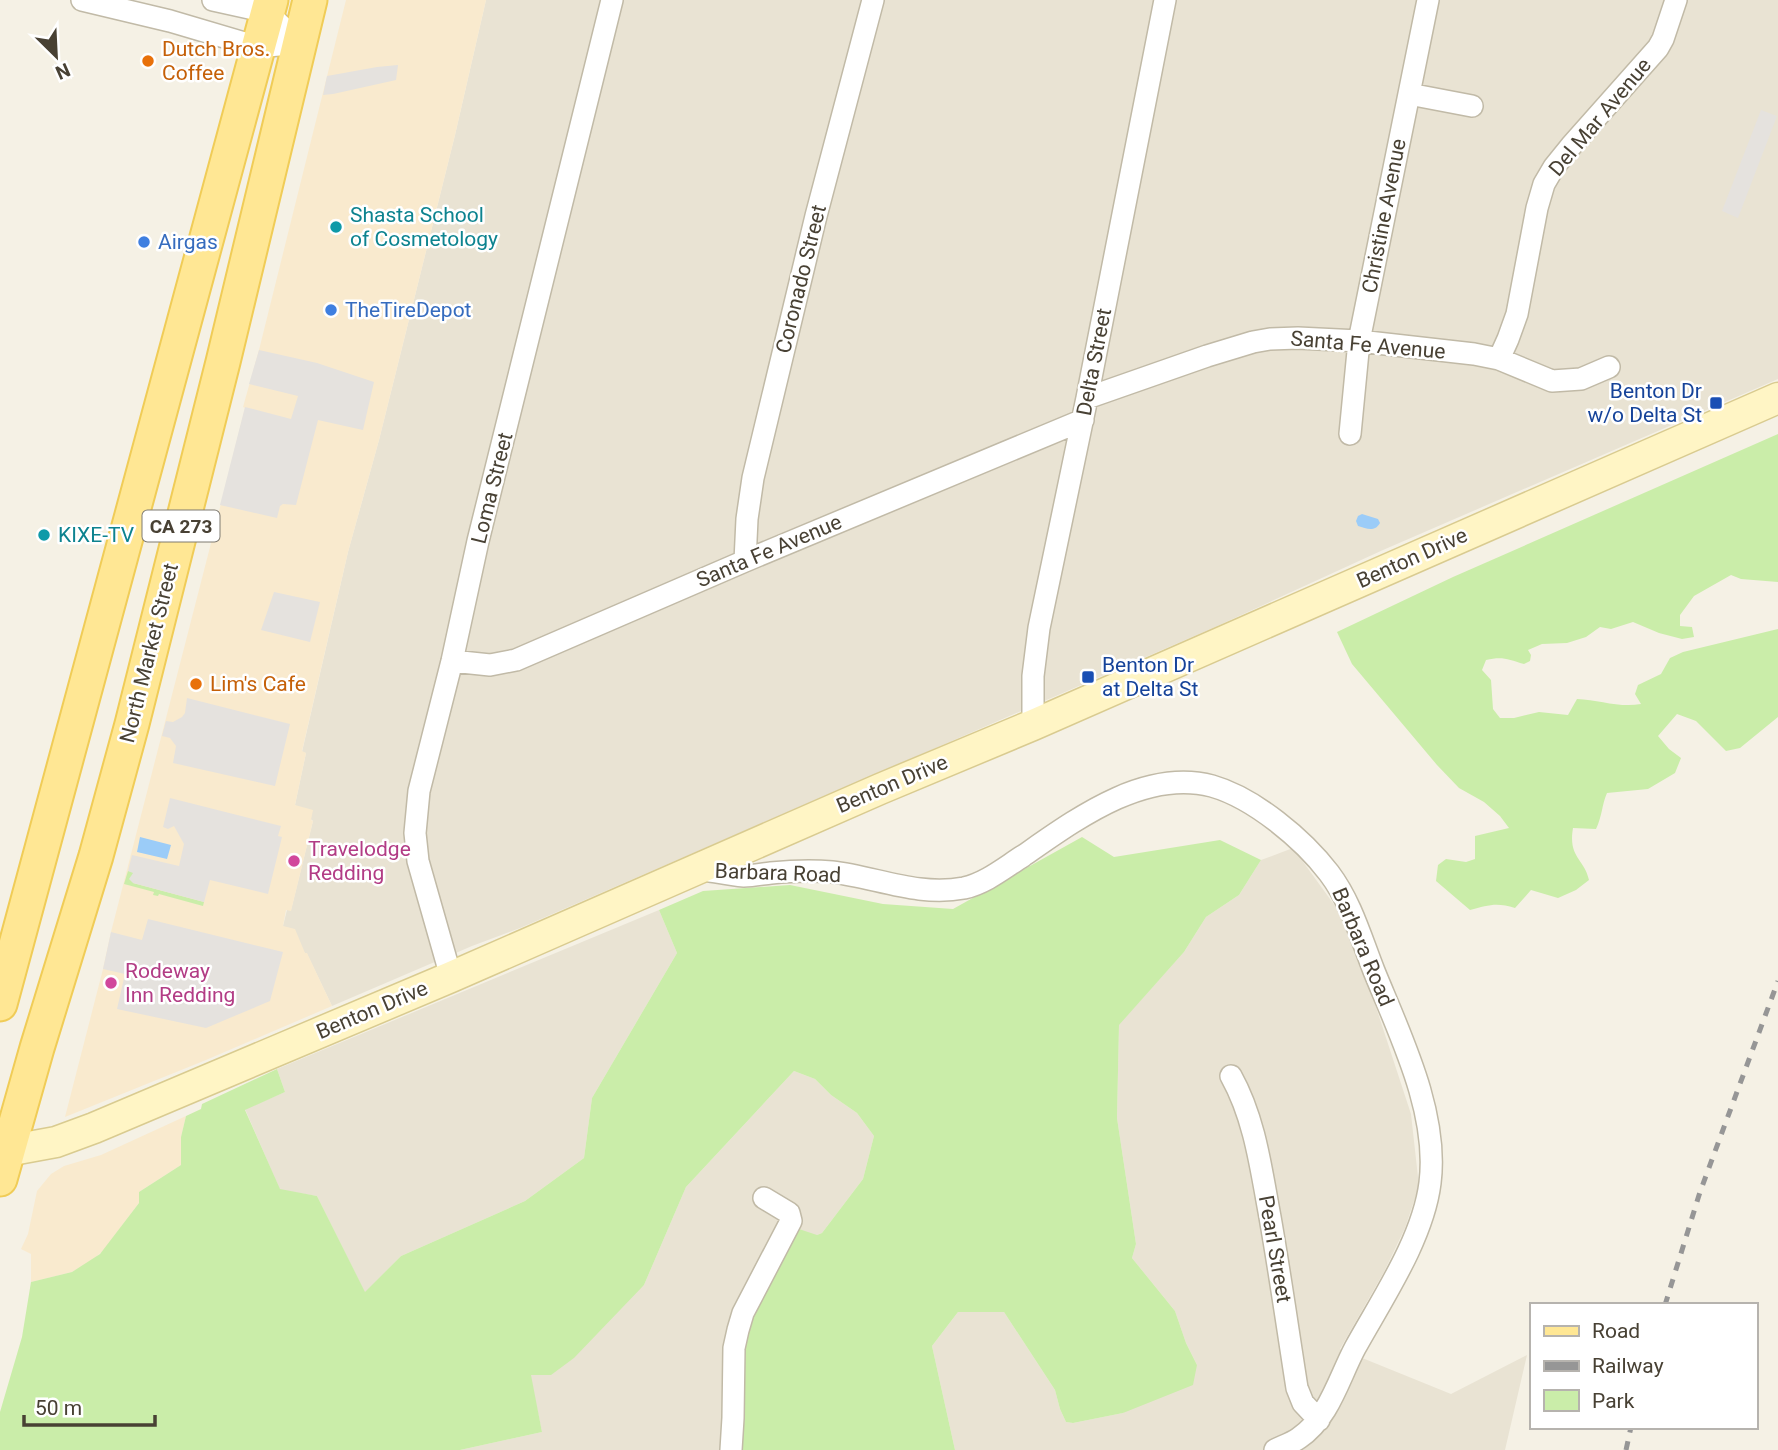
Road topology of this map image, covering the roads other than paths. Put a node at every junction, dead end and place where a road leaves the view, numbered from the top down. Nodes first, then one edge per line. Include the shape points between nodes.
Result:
1 (82, 0) edge
2 (213, 0) edge
3 (310, 0) edge
4 (612, 0) edge
5 (873, 0) edge
6 (1165, 0) edge
7 (1428, 0) edge
8 (1676, 0) edge
9 (269, 6) edge
10 (299, 43) junction
11 (258, 47) junction
12 (1409, 94) junction
13 (1472, 106) dead end
14 (1359, 341) junction
15 (1499, 359) junction
16 (1609, 367) dead end
17 (1087, 398) junction
18 (1778, 398) edge
19 (1083, 420) junction
20 (1350, 434) dead end
21 (745, 561) junction
22 (452, 661) junction
23 (1033, 725) junction
24 (698, 869) junction
25 (451, 977) junction
26 (0, 1004) edge
27 (1231, 1076) dead end
28 (2, 1160) edge
29 (764, 1198) dead end
30 (1319, 1420) junction
31 (731, 1450) edge
32 (1275, 1450) edge

1 - 11 street
2 - 9 street
3 - 10 main road, North Market Street / CA 273
4 - 22 street, Loma Street
5 - 21 street, Coronado Street via 753,478
6 - 17 street, Delta Street
7 - 12 street, Christine Avenue
8 - 15 street, Del Mar Avenue via 1658,48 1571,146 1544,184 1517,314
9 - 10 street
9 - 11 main road, CA 273
10 - 11 street
10 - 28 main road, North Market Street / CA 273 via 132,724
11 - 26 main road, CA 273
12 - 13 street
12 - 14 street, Christine Avenue
14 - 15 street, Santa Fe Avenue
14 - 17 street, Santa Fe Avenue via 1298,338 1253,342
14 - 20 street, Christine Avenue
15 - 16 street, Santa Fe Avenue via 1552,382 1581,379
17 - 19 street, Delta Street
18 - 23 street, Benton Drive
19 - 21 street, Santa Fe Avenue
19 - 23 street, Delta Street via 1039,628
21 - 22 street, Santa Fe Avenue via 516,660 490,665
22 - 25 street, Loma Street via 419,790 415,833 418,861
23 - 24 street, Benton Drive
24 - 25 street, Benton Drive
24 - 30 street, Barbara Road via 745,876 831,872 919,890 963,888 989,879 1110,802 1184,782 1230,793 1293,835 1331,875 1349,906 1415,1075 1430,1143 1430,1181 1413,1240
25 - 28 street, Benton Drive via 82,1133
27 - 30 street, Pearl Street via 1257,1147 1297,1388 1303,1403
29 - 31 street via 789,1213 791,1221 738,1330
30 - 32 street, Barbara Road via 1297,1440

